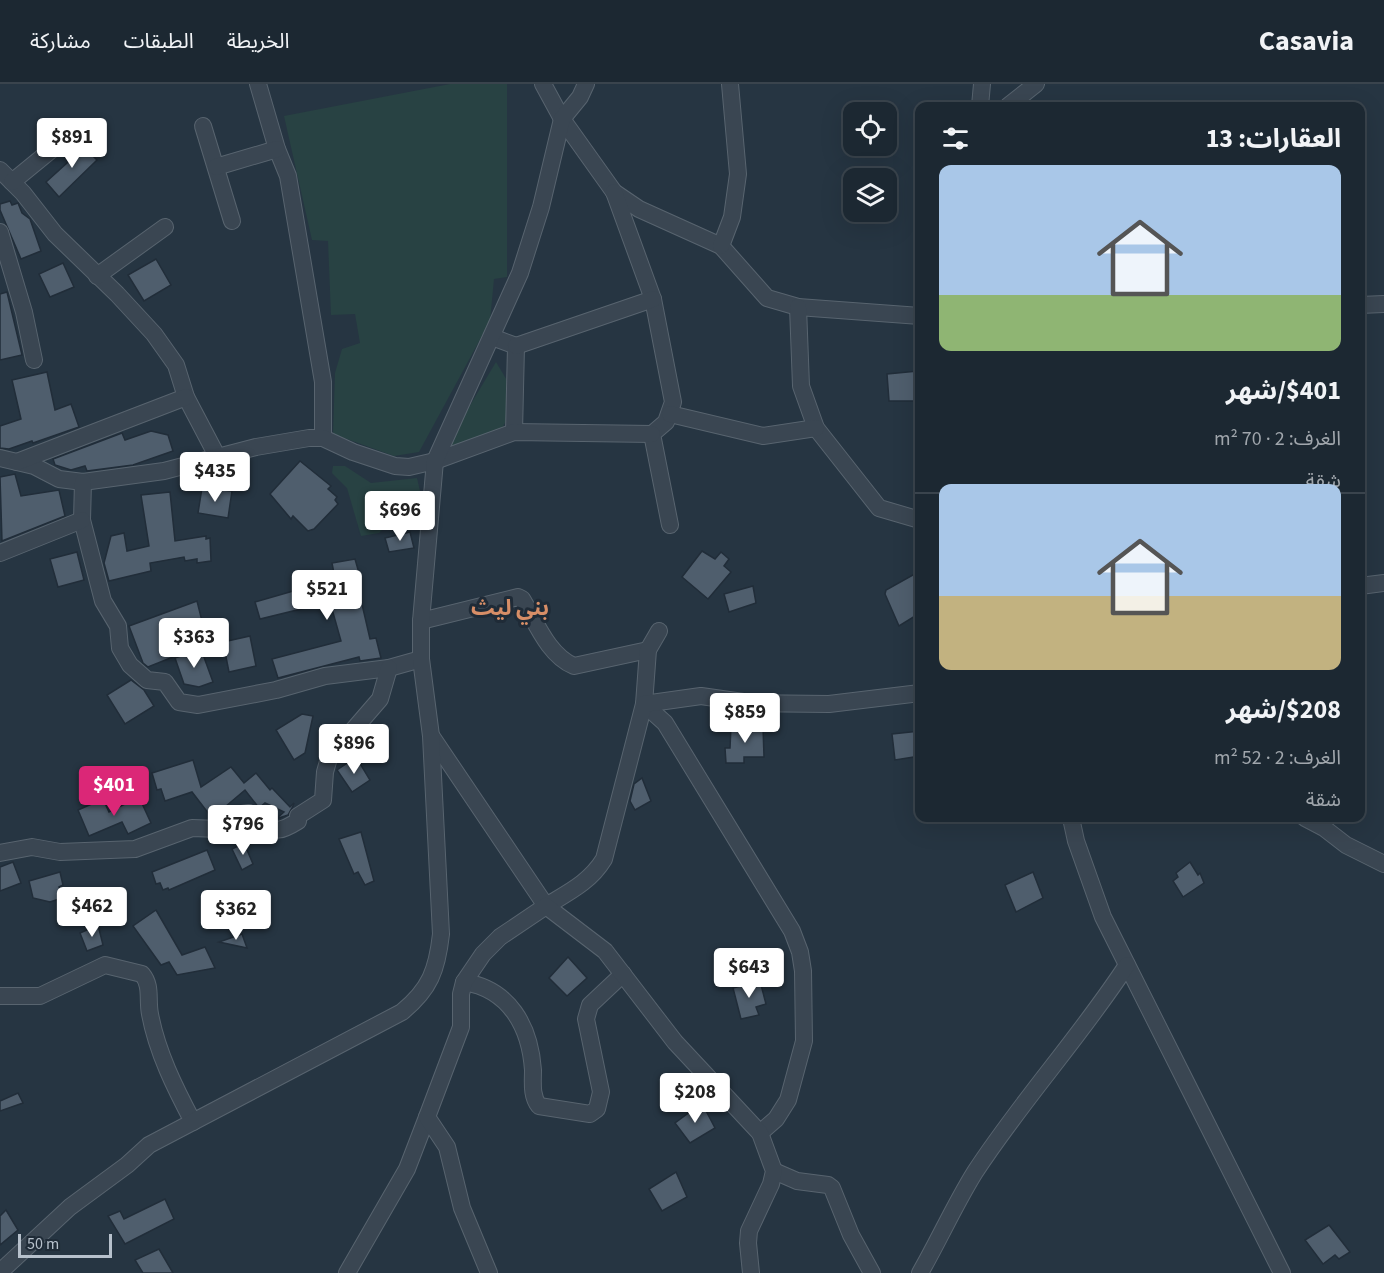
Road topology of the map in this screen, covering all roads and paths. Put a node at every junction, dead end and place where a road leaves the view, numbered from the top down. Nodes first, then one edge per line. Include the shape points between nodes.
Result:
1 (258, 84) edge
2 (543, 84) edge
3 (586, 84) edge
4 (730, 84) edge
5 (982, 84) edge
6 (1036, 84) edge
7 (980, 102) edge
8 (1013, 102) edge
9 (562, 119) junction
10 (203, 126) dead end
11 (67, 138) dead end
12 (277, 148) junction
13 (216, 167) junction
14 (0, 170) edge
15 (12, 182) junction
16 (614, 192) junction
17 (232, 221) dead end
18 (165, 227) dead end
19 (0, 232) edge
20 (721, 246) junction
21 (97, 276) junction
22 (653, 299) junction
23 (1384, 304) edge
24 (1365, 305) edge
25 (798, 307) junction
26 (915, 316) edge
27 (492, 337) junction
28 (516, 346) junction
29 (34, 360) dead end
30 (186, 397) junction
31 (670, 414) junction
32 (816, 428) junction
33 (514, 432) junction
34 (652, 434) junction
35 (323, 438) junction
36 (217, 456) junction
37 (0, 458) edge
38 (435, 461) junction
39 (17, 462) junction
40 (83, 482) junction
41 (915, 519) edge
42 (82, 520) junction
43 (670, 525) dead end
44 (0, 553) edge
45 (1384, 582) edge
46 (1365, 585) edge
47 (422, 621) junction
48 (659, 631) dead end
49 (648, 650) junction
50 (421, 659) junction
51 (389, 668) junction
52 (915, 694) edge
53 (644, 704) junction
54 (431, 736) junction
55 (1072, 822) edge
56 (1313, 822) edge
57 (0, 853) edge
58 (1384, 864) edge
59 (546, 906) junction
60 (1127, 965) junction
61 (623, 974) junction
62 (464, 982) junction
63 (0, 996) edge
64 (427, 1117) junction
65 (193, 1122) junction
66 (760, 1133) junction
67 (774, 1171) junction
68 (0, 1272) edge
69 (347, 1273) edge
70 (489, 1273) edge
71 (751, 1273) edge
72 (872, 1273) edge
73 (920, 1273) edge
74 (1282, 1273) edge

1 - 12 street
2 - 9 street
3 - 9 street
4 - 20 street via 738,174 732,217
5 - 7 street
6 - 8 street
9 - 16 street
9 - 27 street via 520,273
10 - 13 street
11 - 15 street
12 - 13 street
12 - 35 street via 288,176 320,360
13 - 17 street
14 - 15 street
15 - 21 street via 54,234
16 - 20 street via 639,209
16 - 22 street
18 - 21 street
19 - 29 street
20 - 25 street via 767,298
21 - 30 street via 154,334 176,365
22 - 28 street
22 - 31 street via 673,402
23 - 24 street
25 - 26 street
25 - 32 street via 801,386
27 - 28 street
27 - 38 street
28 - 33 street
30 - 36 street
30 - 39 street
31 - 32 street via 754,435
31 - 34 street
32 - 41 street via 879,508
33 - 34 street
33 - 38 street
34 - 43 street
35 - 36 street
35 - 38 street via 395,466
36 - 40 street via 164,471
37 - 39 street
38 - 47 street
39 - 40 street via 59,479
40 - 42 street
42 - 44 street
42 - 51 street via 97,584 118,626 120,648 130,665 147,680 165,682 179,702 198,705 347,671
45 - 46 street
47 - 49 street via 518,597 551,649 566,663 574,666
47 - 50 street
48 - 49 street
49 - 53 street
50 - 51 street
50 - 54 street
51 - 57 street via 376,704 329,758 323,800 298,816 298,821 286,830 279,832 259,821 253,823 249,813 228,816 219,829 192,828 135,849 60,852 32,847
52 - 53 street via 829,704 750,703 701,696
53 - 59 street via 604,859 583,884
53 - 66 street via 666,723 792,931 800,952 804,1041 788,1100 776,1119
54 - 59 street
54 - 65 street via 441,934 438,960 429,984 420,998 402,1012
55 - 60 street via 1103,917
56 - 58 street
59 - 61 street via 594,941
59 - 62 street via 500,937
60 - 73 street via 1096,1013 974,1174
60 - 74 street
61 - 62 street via 587,1011 601,1092 597,1109 590,1114 539,1106 534,1096 530,1048 519,1016 490,990
61 - 66 street via 675,1042
62 - 64 street via 461,1027
63 - 65 street via 40,996 105,965 142,974 149,988 149,1011 157,1042
64 - 69 street via 406,1169
64 - 70 street via 447,1148 462,1208
65 - 68 street via 148,1145 70,1207
66 - 67 street
67 - 71 street via 749,1231
67 - 72 street via 797,1181 832,1188

